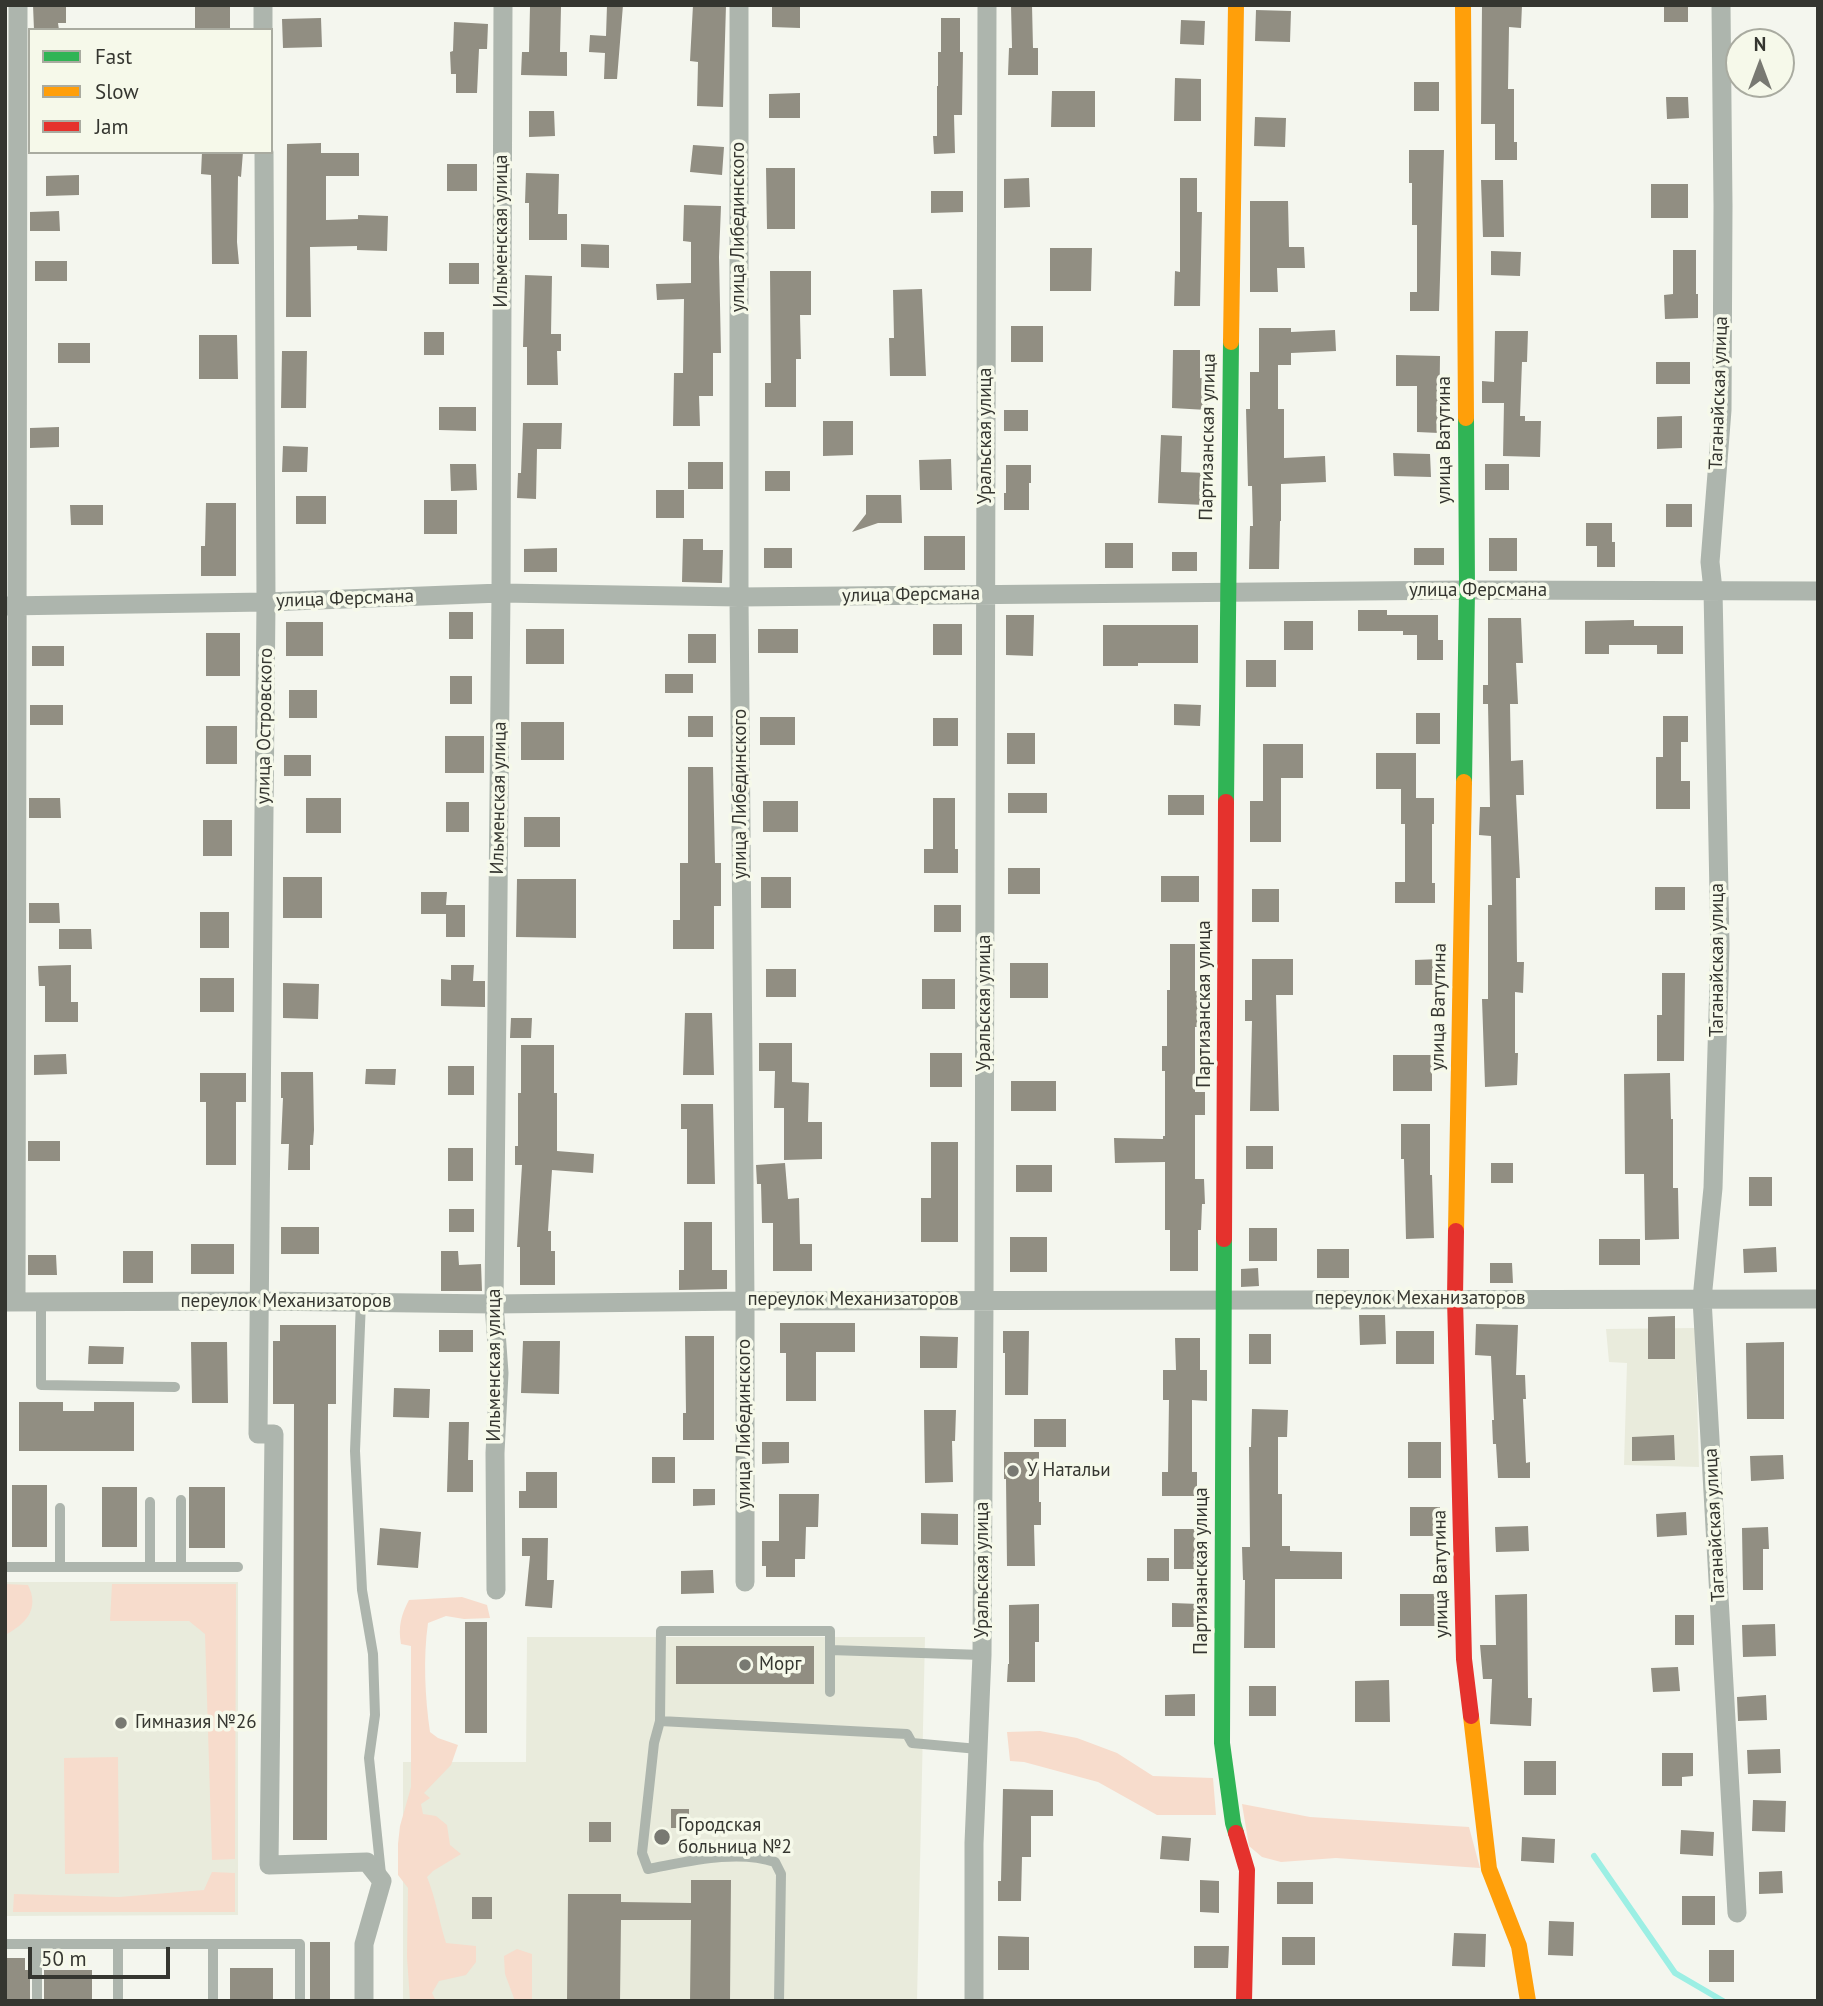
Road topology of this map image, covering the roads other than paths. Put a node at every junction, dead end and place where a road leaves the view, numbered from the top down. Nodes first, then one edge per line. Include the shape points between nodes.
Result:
1 (19, 5) edge
2 (263, 5) edge
3 (503, 5) edge
4 (739, 5) edge
5 (987, 5) edge
6 (1236, 5) edge
7 (1463, 5) edge
8 (1721, 5) edge
9 (263, 28) edge
10 (264, 154) edge
11 (1467, 590) junction
12 (1713, 590) junction
13 (1818, 591) edge
14 (501, 593) junction
15 (1227, 593) junction
16 (985, 595) junction
17 (739, 597) junction
18 (266, 602) junction
19 (12, 606) edge
20 (1455, 1298) junction
21 (1702, 1299) junction
22 (1818, 1299) edge
23 (985, 1300) junction
24 (1225, 1300) junction
25 (11, 1301) edge
26 (41, 1301) junction
27 (259, 1301) junction
28 (361, 1301) junction
29 (745, 1301) junction
30 (494, 1304) junction
31 (175, 1387) dead end
32 (181, 1500) dead end
33 (150, 1502) dead end
34 (60, 1508) dead end
35 (5, 1567) edge
36 (60, 1567) junction
37 (150, 1567) junction
38 (181, 1567) junction
39 (239, 1567) dead end
40 (745, 1582) dead end
41 (496, 1590) dead end
42 (831, 1650) junction
43 (982, 1655) junction
44 (830, 1692) dead end
45 (660, 1721) junction
46 (978, 1749) junction
47 (382, 1881) junction
48 (1737, 1913) dead end
49 (5, 1944) edge
50 (37, 1944) junction
51 (118, 1944) junction
52 (213, 1944) junction
53 (37, 2001) edge
54 (118, 2001) edge
55 (213, 2001) edge
56 (299, 2001) edge
57 (364, 2001) edge
58 (779, 2001) edge
59 (974, 2001) edge
60 (1244, 2001) edge
61 (1528, 2001) edge

1 - 19 street
2 - 9 street
3 - 14 street, Ильменская улица
4 - 17 street, улица Либединского
5 - 16 street, Уральская улица
6 - 15 street, Партизанская улица
7 - 11 street, улица Ватутина
8 - 12 street, Таганайская улица via 1722,410 1710,562
10 - 18 street, улица Островского
11 - 12 street, улица Ферсмана
11 - 15 street, улица Ферсмана
11 - 20 street, улица Ватутина
12 - 13 street, улица Ферсмана
12 - 21 street, Таганайская улица via 1720,945 1713,1188
14 - 17 street, улица Ферсмана
14 - 18 street, улица Ферсмана
14 - 30 street, Ильменская улица
15 - 16 street, улица Ферсмана
15 - 24 street, Партизанская улица
16 - 17 street, улица Ферсмана
16 - 23 street, Уральская улица
17 - 29 street, улица Либединского
18 - 19 street, улица Ферсмана
18 - 27 street, улица Островского
19 - 25 street
20 - 21 street, переулок Механизаторов
20 - 24 street, переулок Механизаторов
20 - 61 street, улица Ватутина via 1464,1659 1489,1869 1519,1945
21 - 22 street, переулок Механизаторов
21 - 48 street, Таганайская улица
23 - 24 street, переулок Механизаторов
23 - 29 street, переулок Механизаторов
23 - 43 street, Уральская улица
24 - 60 street, Партизанская улица via 1222,1743 1233,1823 1247,1870
25 - 26 street, переулок Механизаторов
26 - 27 street, переулок Механизаторов
26 - 31 lane via 41,1385
27 - 28 street, переулок Механизаторов
27 - 47 street via 258,1434 274,1434 270,1865 368,1862
28 - 30 street, переулок Механизаторов
28 - 47 lane via 355,1451 362,1590 373,1666 375,1715 369,1758
29 - 30 street, переулок Механизаторов
29 - 40 street, улица Либединского
30 - 41 street, Ильменская улица via 499,1373
32 - 38 lane
33 - 37 lane
34 - 36 lane
35 - 36 lane
36 - 37 lane
37 - 38 lane
38 - 39 lane
42 - 43 lane
42 - 44 lane
42 - 45 lane via 830,1631 661,1631
43 - 46 street, Уральская улица
45 - 46 lane via 907,1734 912,1743
45 - 58 lane via 642,1853 648,1869 707,1858 775,1862 781,1874
46 - 59 street, Уральская улица
47 - 57 street via 364,1944
49 - 50 lane
50 - 51 lane
50 - 53 lane
51 - 52 lane
51 - 54 lane
52 - 55 lane
52 - 56 lane via 300,1944

